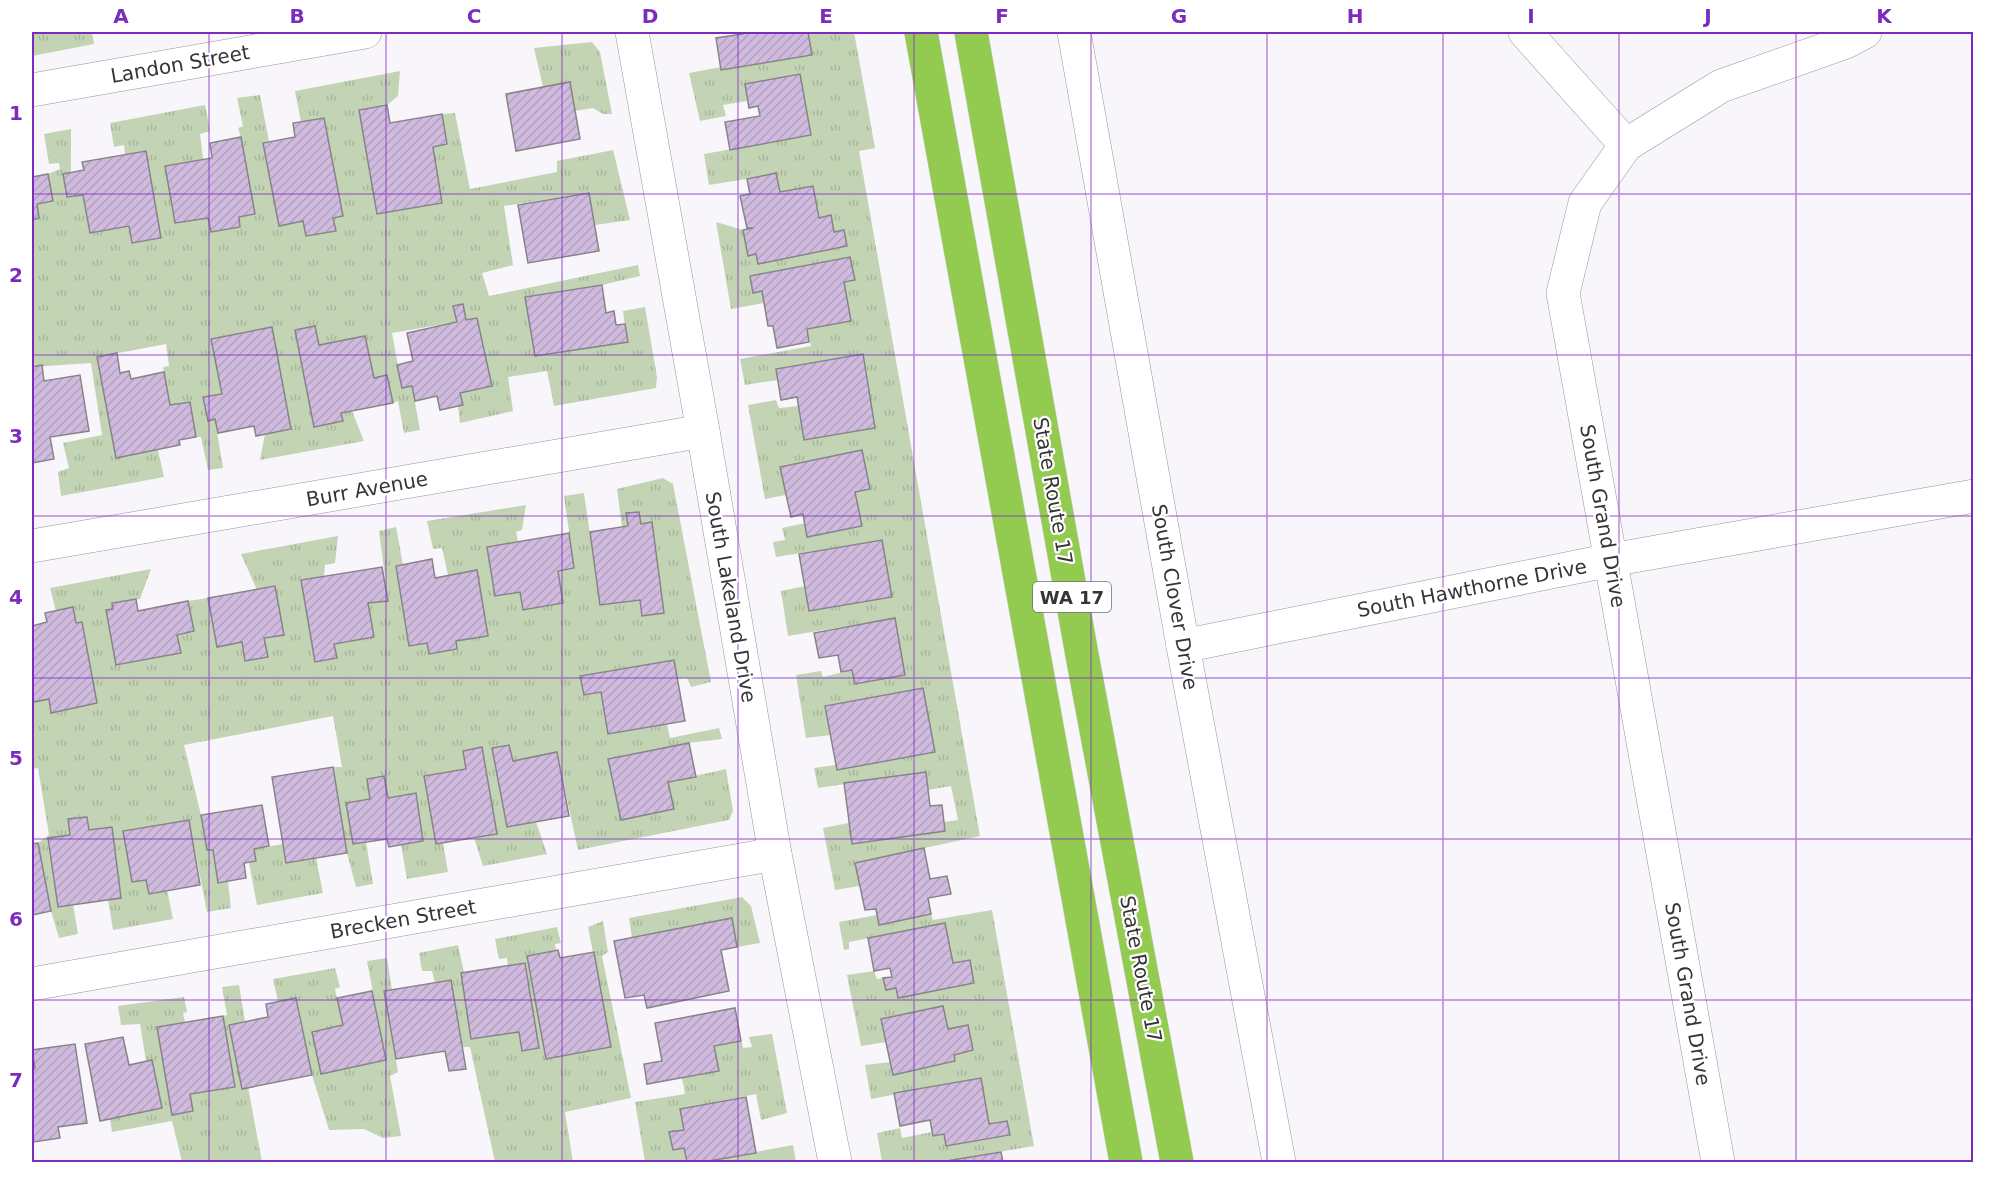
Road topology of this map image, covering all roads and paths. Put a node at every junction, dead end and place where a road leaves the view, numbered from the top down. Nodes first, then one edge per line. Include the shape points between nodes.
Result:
1 (365, 32) edge
2 (632, 32) edge
3 (921, 32) edge
4 (971, 32) edge
5 (1074, 32) edge
6 (1525, 32) edge
7 (1866, 32) edge
8 (32, 90) edge
9 (1626, 145) junction
10 (703, 431) junction
11 (1974, 496) edge
12 (32, 546) edge
13 (1611, 560) junction
14 (1183, 646) junction
15 (775, 854) junction
16 (32, 984) edge
17 (835, 1162) edge
18 (1126, 1162) edge
19 (1177, 1162) edge
20 (1280, 1162) edge
21 (1718, 1162) edge

1 - 8 street, Landon Street
2 - 10 street, South Lakeland Drive
3 - 18 highway, WA 17
4 - 19 highway, State Route 17 / WA 17
5 - 14 street, South Clover Drive
6 - 9 street
7 - 9 street, South Grand Drive via 1721,86
9 - 13 street, South Grand Drive via 1585,203 1563,293
10 - 12 street, Burr Avenue
10 - 15 street, South Lakeland Drive
11 - 13 street, South Hawthorne Drive
13 - 14 street, South Hawthorne Drive
13 - 21 street, South Grand Drive
14 - 20 street, South Clover Drive
15 - 16 street, Brecken Street
15 - 17 street, South Lakeland Drive

